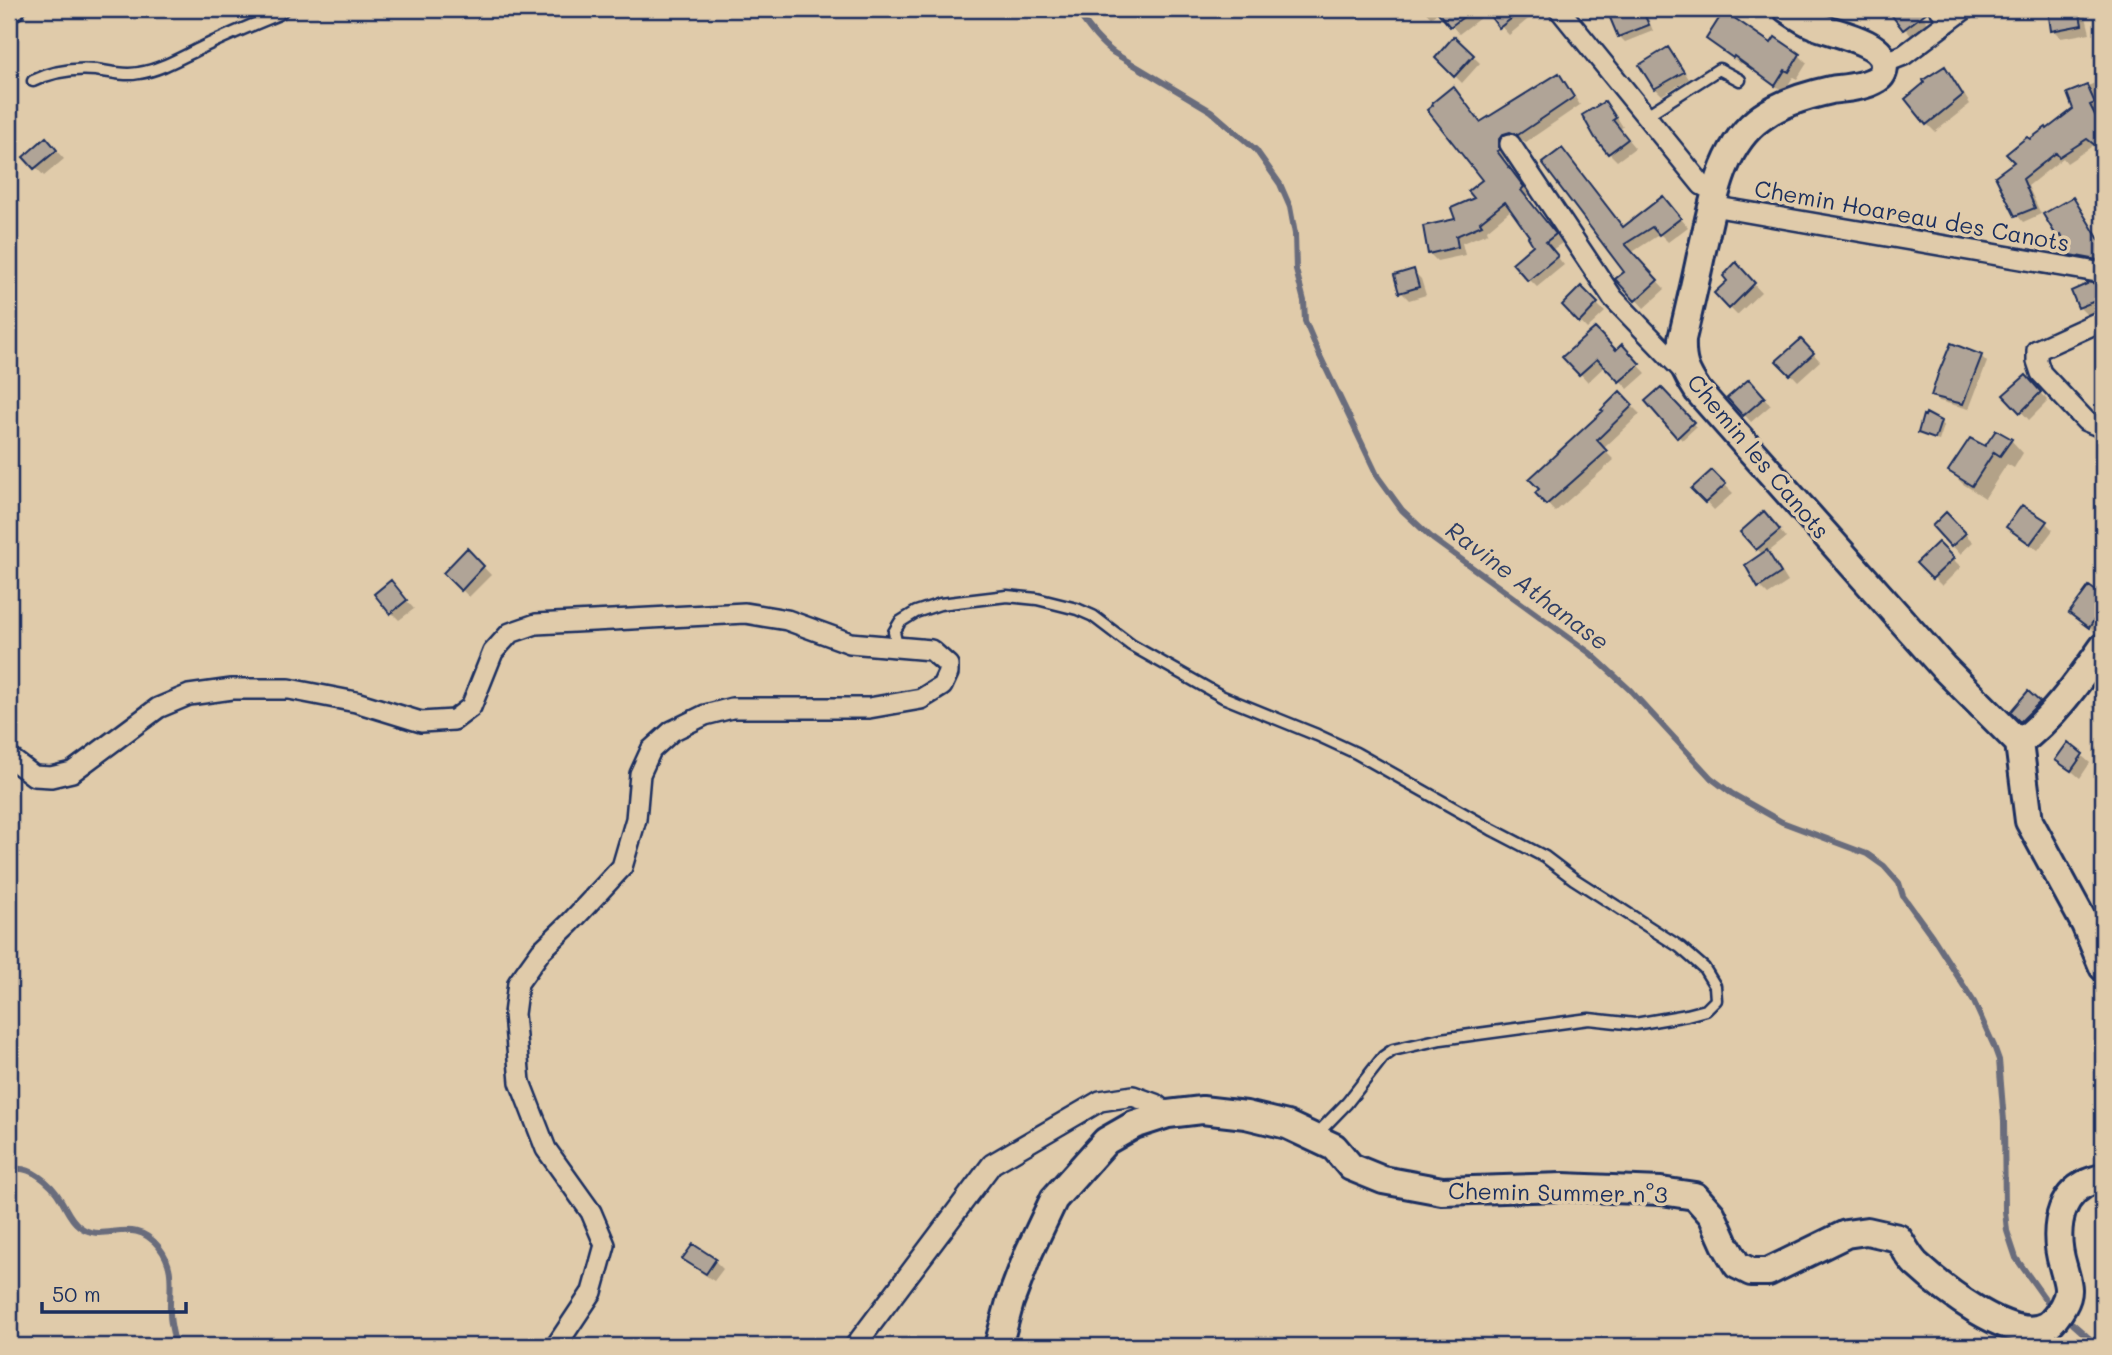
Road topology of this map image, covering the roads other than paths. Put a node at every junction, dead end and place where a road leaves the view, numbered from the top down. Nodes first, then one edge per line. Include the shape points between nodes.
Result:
1 (15, 9) edge
2 (284, 9) edge
3 (1559, 9) edge
4 (1965, 9) edge
5 (9, 12) edge
6 (1801, 15) edge
7 (1940, 16) edge
8 (1884, 63) junction
9 (1740, 80) dead end
10 (33, 81) dead end
11 (1645, 117) junction
12 (1510, 144) dead end
13 (1714, 199) junction
14 (2103, 273) edge
15 (2103, 320) edge
16 (1688, 376) junction
17 (2103, 428) edge
18 (897, 646) junction
19 (2103, 647) edge
20 (2019, 743) junction
21 (9, 757) edge
22 (2103, 967) edge
23 (1168, 1114) junction
24 (1313, 1138) junction
25 (2103, 1177) edge
26 (556, 1346) edge
27 (855, 1346) edge
28 (998, 1346) edge

1 - 5 street
2 - 10 lane via 140,73 69,69
3 - 11 street
4 - 7 street
6 - 8 street via 1866,43 1878,50
7 - 8 street via 1904,55
8 - 13 street, Chemin les Canots via 1880,77 1869,83 1790,102 1761,117 1732,152
9 - 11 lane via 1719,69
11 - 13 street
12 - 16 street via 1613,298
13 - 14 street, Chemin Hoareau des Canots
13 - 16 street, Chemin les Canots via 1682,339 1681,358
15 - 17 street via 2038,350 2041,373 2087,421
16 - 20 street, Chemin les Canots via 1943,667
18 - 21 street via 850,643 787,620 745,613 536,624 510,633 493,652 471,707 454,720 421,722 356,702 289,690 232,689 189,695 158,708 72,772 34,776
18 - 24 lane via 894,632 900,622 940,604 1007,596 1077,609 1223,697 1356,753 1545,857 1680,947 1704,968 1715,986 1716,1000 1706,1010 1687,1015 1635,1024 1589,1019 1546,1024 1393,1050
18 - 26 street via 931,650 948,664 942,686 921,699 869,708 732,708 672,731 651,750 640,774 636,819 622,867 541,951 518,983 514,1014 520,1082 546,1149 591,1212 605,1245 592,1292
19 - 20 street via 2039,728
20 - 22 street via 2029,821
23 - 24 street, Chemin Summer n°3 via 1202,1110 1246,1115 1287,1125
23 - 27 street via 1133,1096 1100,1101 992,1164
23 - 28 street, Chemin Summer n°3 via 1106,1141 1054,1199 1029,1252
24 - 25 street, Chemin Summer n°3 via 1334,1147 1351,1167 1383,1181 1442,1191 1563,1187 1695,1196 1712,1215 1737,1265 1751,1272 1768,1272 1846,1234 1867,1231 1898,1238 1914,1263 1970,1307 2026,1330 2047,1326 2063,1308 2070,1289 2057,1242 2061,1218 2068,1197

